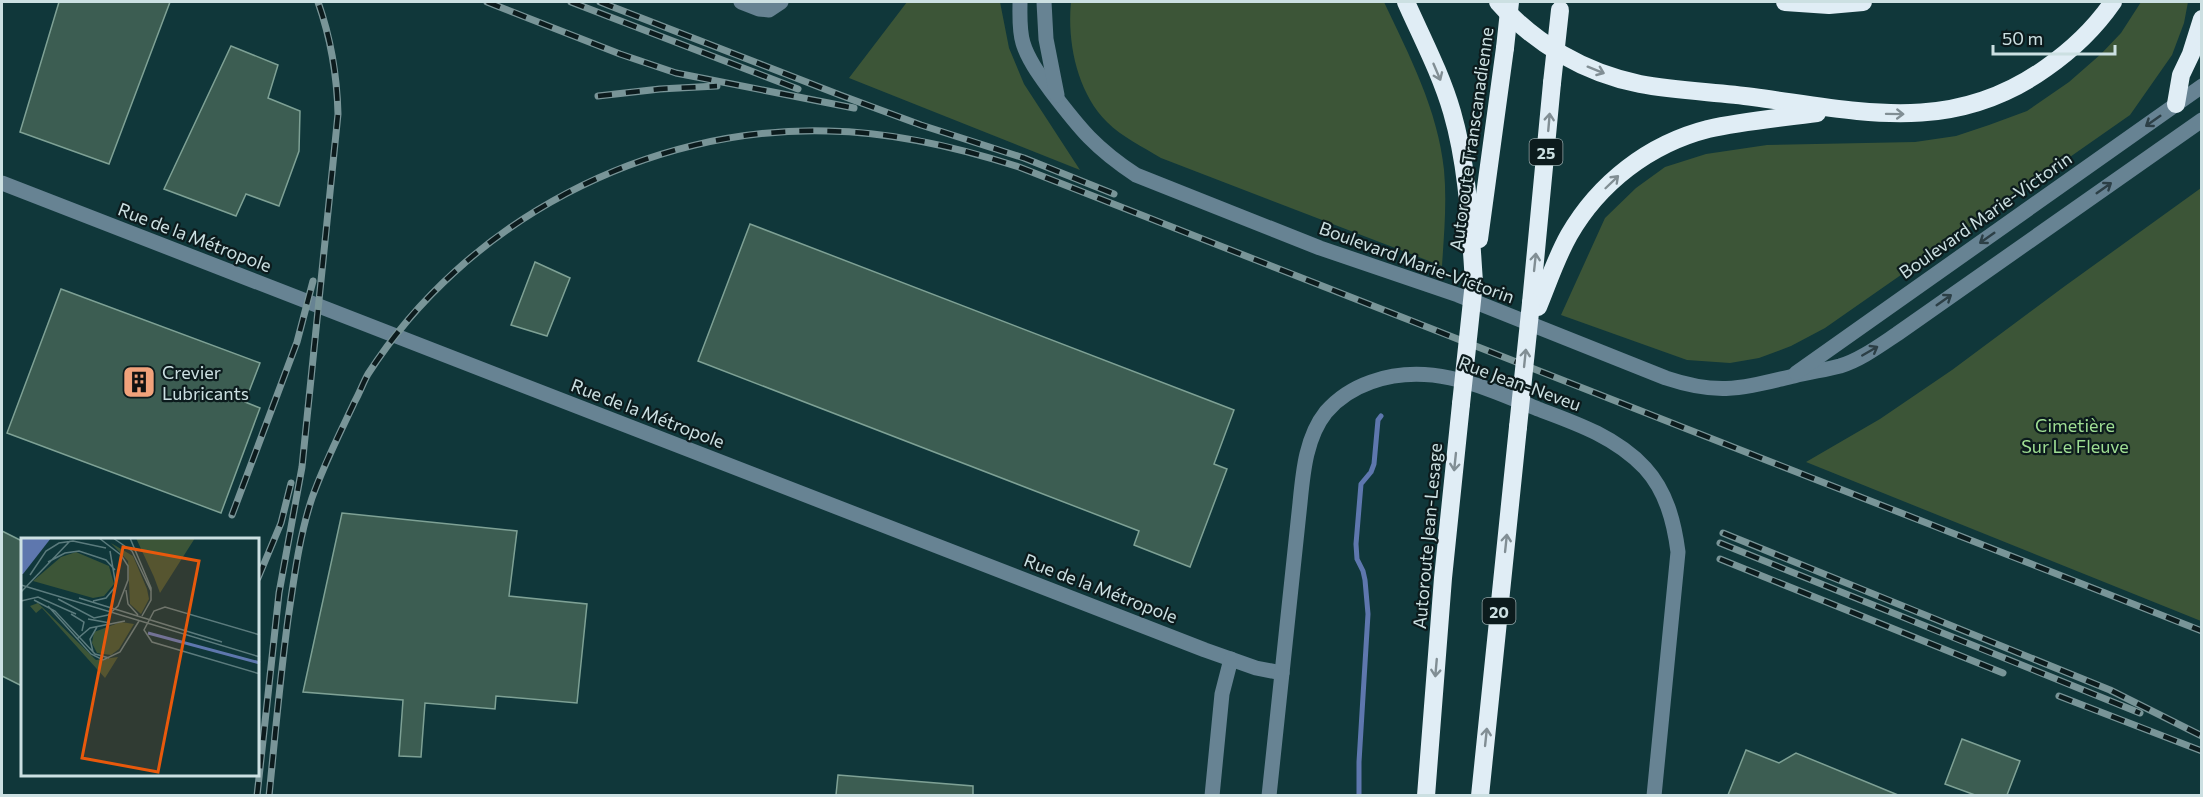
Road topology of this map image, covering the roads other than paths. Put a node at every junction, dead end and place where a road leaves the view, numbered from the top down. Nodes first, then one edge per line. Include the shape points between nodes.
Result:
1 (741, 2) edge
2 (1020, 2) edge
3 (1044, 2) edge
4 (1498, 2) edge
5 (1510, 2) edge
6 (1785, 2) edge
7 (1863, 2) edge
8 (2113, 2) edge
9 (777, 5) edge
10 (1560, 6) edge
11 (1409, 7) edge
12 (2202, 19) edge
13 (2202, 86) edge
14 (1059, 100) junction
15 (2176, 104) junction
16 (1837, 110) junction
17 (2202, 120) edge
18 (2, 183) edge
19 (1474, 282) junction
20 (1534, 305) junction
21 (1528, 331) joint
22 (1791, 376) junction
23 (1231, 659) junction
24 (1282, 673) junction
25 (1212, 795) edge
26 (1269, 795) edge
27 (1426, 795) edge
28 (1480, 795) edge
29 (1654, 795) edge

1 - 9 street via 764,10
2 - 14 street, Boulevard Marie-Victorin via 1023,44
3 - 14 street, Boulevard Marie-Victorin via 1046,39
4 -> 16 highway via 1548,46 1610,76 1642,84
5 - 19 highway, Autoroute Transcanadienne, bridge
6 - 7 highway
16 -> 8 highway via 1917,114 1987,100 2015,88 2060,58
20 -> 10 highway, 25, bridge
11 -> 19 highway via 1456,128
12 - 15 highway via 2181,75
13 - 15 street, Boulevard Marie-Victorin
14 - 22 street, Boulevard Marie-Victorin via 1091,141 1136,175 1320,248 1458,295 1686,384 1740,388
15 -> 22 street, Boulevard Marie-Victorin
20 -> 16 highway via 1578,221 1611,182 1637,161 1665,145 1709,129
22 -> 17 street, Boulevard Marie-Victorin via 1841,365 1873,349
18 - 23 street, Rue de la Métropole
19 -> 27 highway, Autoroute Jean-Lesage, bridge
20 - 21 highway, 25, bridge
28 -> 21 highway, 20, bridge
23 - 24 street, Rue de la Métropole
23 - 25 street via 1222,694
24 - 26 street, Rue Jean-Neveu
24 - 29 street, Rue Jean-Neveu via 1303,475 1312,437 1322,418 1347,393 1388,377 1434,374 1479,386 1573,422 1614,443 1646,469 1668,506 1677,565

